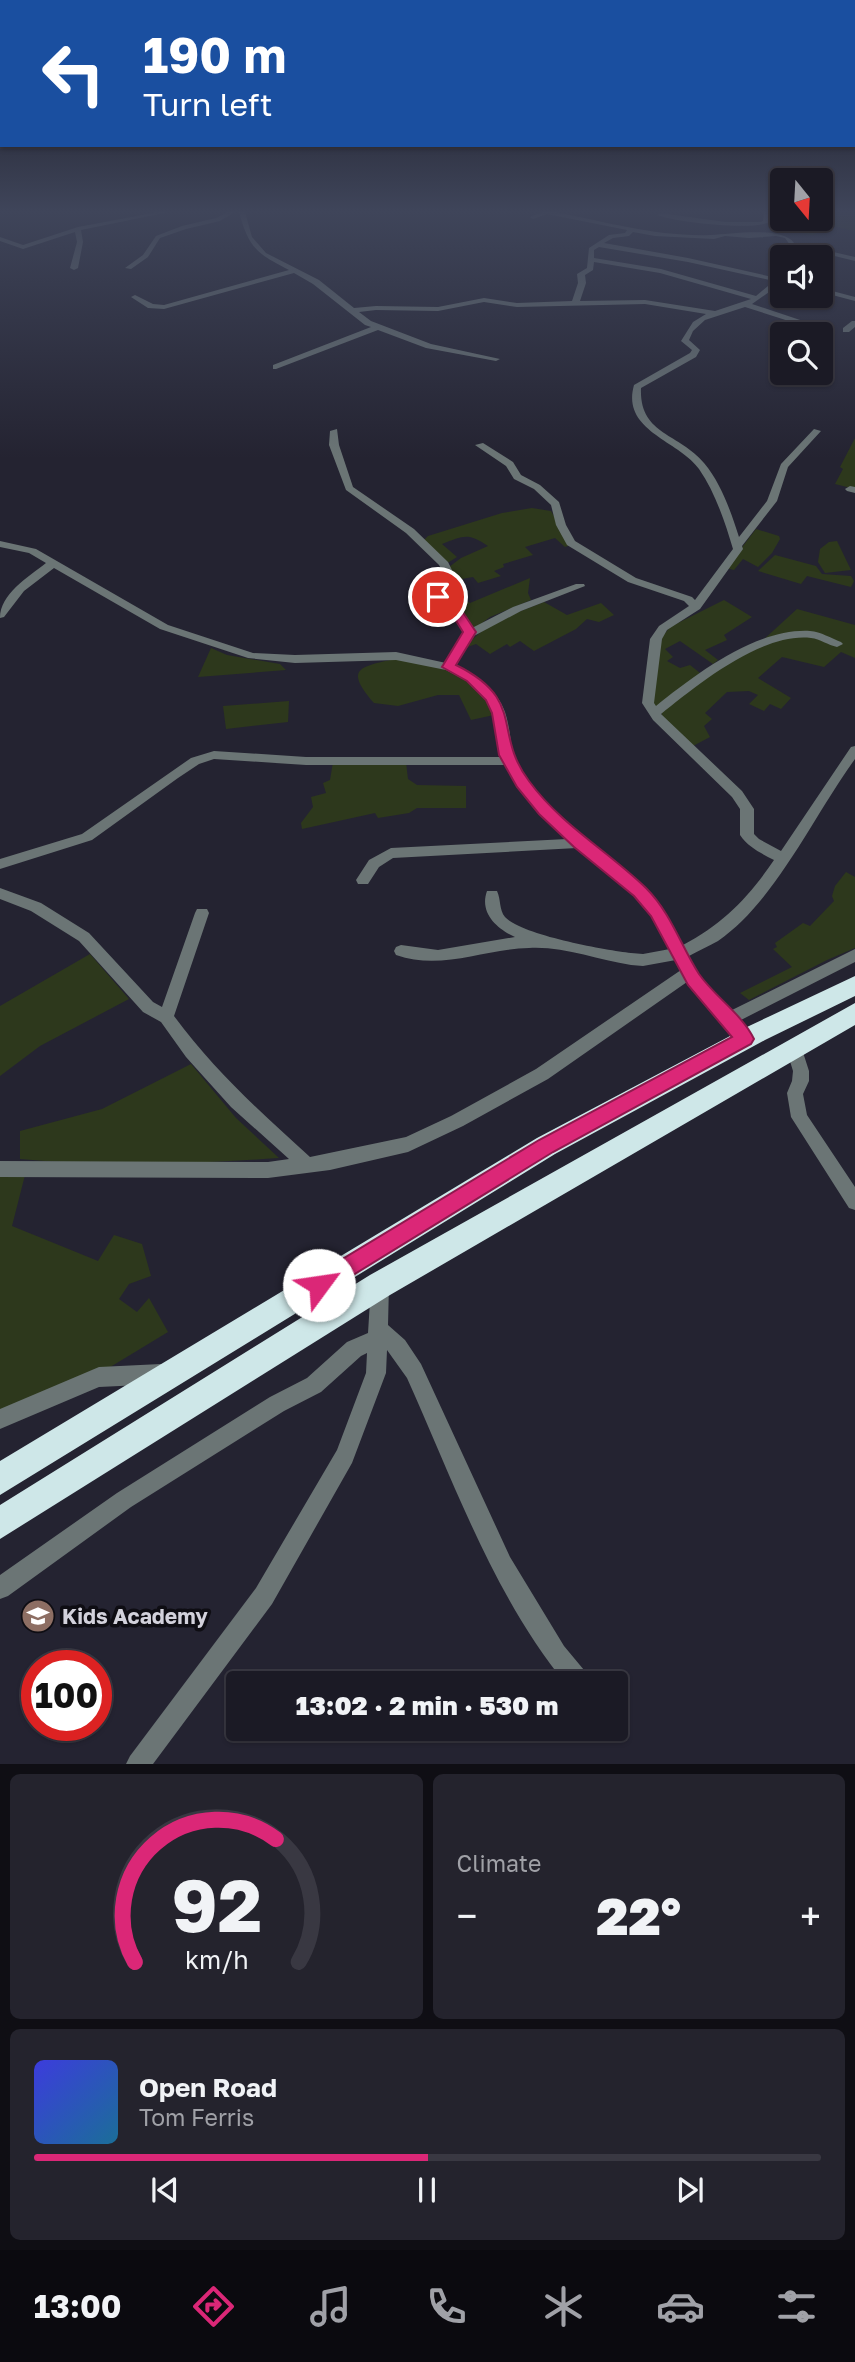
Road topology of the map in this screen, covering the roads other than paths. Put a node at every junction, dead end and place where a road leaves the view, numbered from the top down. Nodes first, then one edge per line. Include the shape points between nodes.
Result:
1 (209, 294) edge
2 (331, 294) edge
3 (578, 294) edge
4 (742, 294) edge
5 (760, 294) edge
6 (837, 294) edge
7 (135, 297) dead end
8 (755, 298) junction
9 (855, 299) edge
10 (575, 304) junction
11 (746, 305) junction
12 (352, 311) junction
13 (712, 313) junction
14 (801, 322) edge
15 (855, 323) edge
16 (378, 327) junction
17 (846, 330) dead end
18 (496, 359) dead end
19 (276, 367) dead end
20 (334, 431) dead end
21 (817, 431) dead end
22 (480, 444) dead end
23 (1, 545) edge
24 (737, 546) junction
25 (53, 563) junction
26 (580, 586) dead end
27 (696, 607) junction
28 (0, 615) edge
29 (469, 634) junction
30 (837, 644) dead end
31 (449, 667) junction
32 (654, 713) junction
33 (855, 750) edge
34 (509, 761) junction
35 (580, 843) junction
36 (783, 859) junction
37 (0, 864) edge
38 (363, 880) dead end
39 (0, 893) edge
40 (492, 895) dead end
41 (202, 913) dead end
42 (541, 941) junction
43 (401, 951) dead end
44 (680, 954) junction
45 (855, 955) edge
46 (690, 972) junction
47 (855, 985) edge
48 (854, 1013) edge
49 (166, 1017) junction
50 (736, 1029) junction
51 (794, 1048) junction
52 (306, 1164) junction
53 (0, 1169) edge
54 (855, 1202) edge
55 (380, 1285) junction
56 (378, 1334) junction
57 (173, 1374) junction
58 (0, 1419) edge
59 (0, 1479) edge
60 (0, 1523) edge
61 (0, 1588) edge
62 (570, 1671) edge
63 (138, 1763) edge

1 - 7 street via 163,307
2 - 12 street
3 - 10 street
4 - 8 street
5 - 8 street
6 - 9 street
8 - 11 street
10 - 12 street via 517,305 484,300 438,309
10 - 13 street via 645,302
11 - 13 street
11 - 14 street
12 - 16 street
13 - 24 street via 687,334 685,341 696,350 693,355 637,387 635,399 648,424 664,440 703,467
15 - 17 street
16 - 18 street via 429,346
16 - 19 street
20 - 29 street via 334,445 349,488 410,531 444,564 450,576 438,597 457,614
21 - 24 street via 784,466 772,501
22 - 27 street via 556,504 571,542 632,580 688,599
23 - 25 street via 32,551
24 - 27 street
25 - 28 street via 20,589
25 - 31 street via 164,626 252,656 397,656
26 - 29 street via 505,614
27 - 32 street via 663,628 656,639 648,703
29 - 31 street
30 - 32 street via 806,634 759,644 715,666
31 - 34 street via 471,678 492,698
32 - 36 street via 737,794 747,809 747,835 754,843
33 - 36 street
34 - 35 street via 545,810
34 - 37 street via 306,761 214,755 195,761 75,843
35 - 38 street via 394,852 378,858
35 - 44 street via 640,892 657,911
36 - 44 street via 740,914
39 - 49 street via 36,907 83,937 148,1007
40 - 42 street via 496,919
41 - 49 street
42 - 43 street via 436,956
42 - 44 street via 632,960
44 - 46 street
45 - 50 street
46 - 50 street
46 - 52 street via 542,1074 457,1121 408,1144
47 - 50 highway
48 - 51 highway
49 - 52 street via 237,1102
50 - 57 highway
51 - 54 street via 803,1072 795,1094 799,1117
51 - 55 highway
52 - 53 street via 268,1170
55 - 56 street
55 - 60 highway
56 - 61 street via 314,1385 124,1500
56 - 62 street via 398,1347 414,1371 502,1565
56 - 63 street via 376,1373 345,1456 264,1596
57 - 58 street via 99,1377
57 - 59 highway

